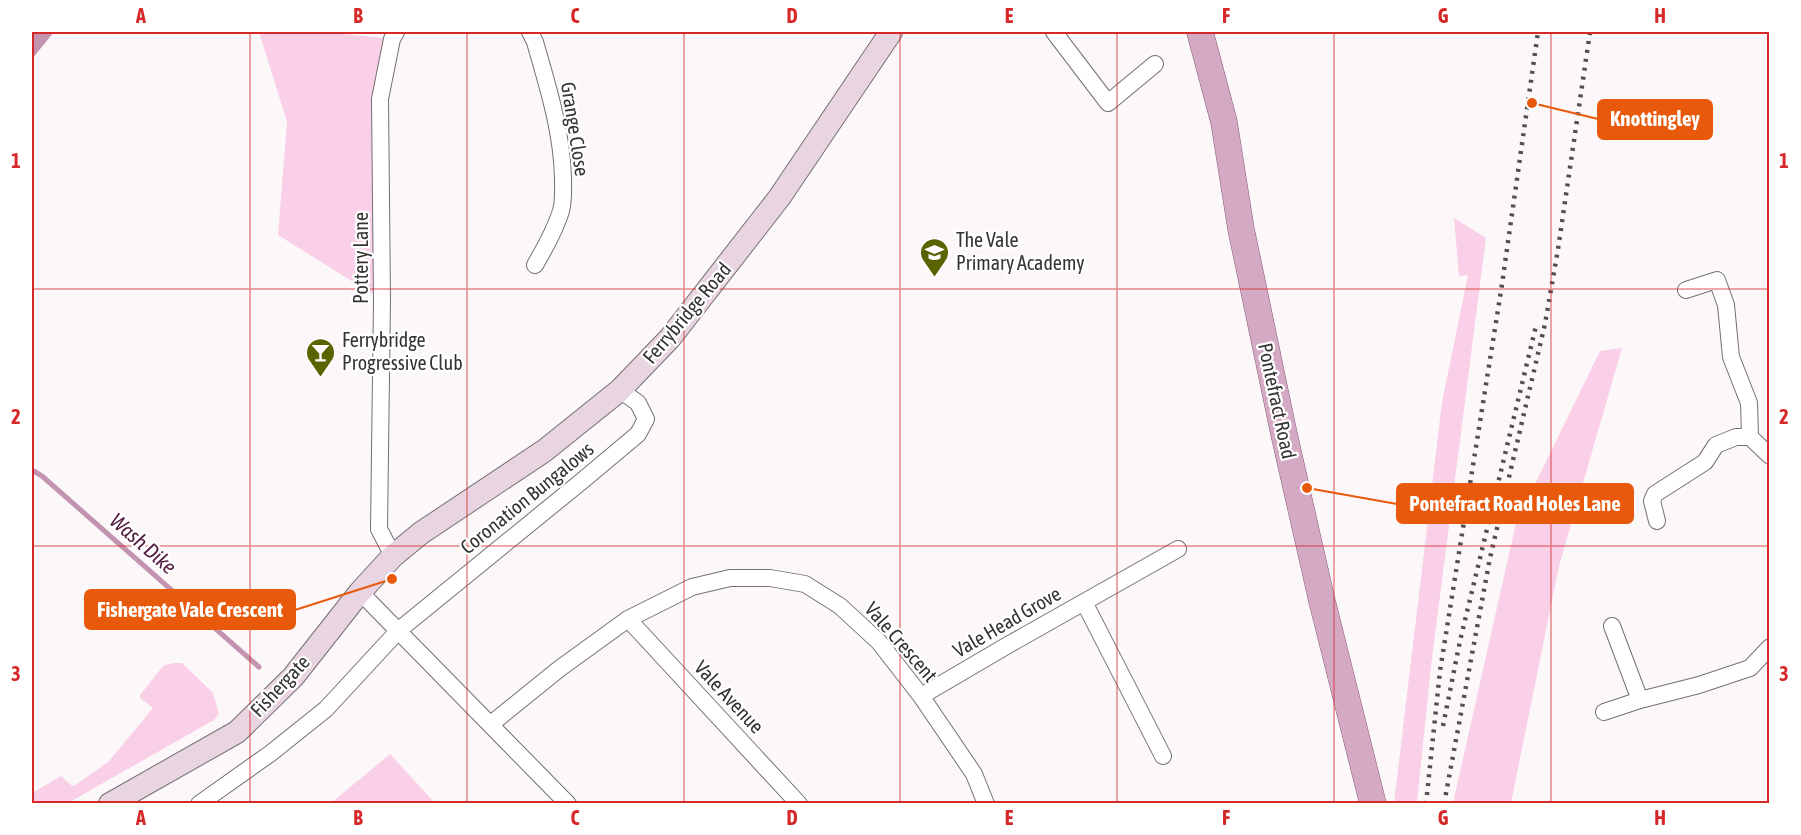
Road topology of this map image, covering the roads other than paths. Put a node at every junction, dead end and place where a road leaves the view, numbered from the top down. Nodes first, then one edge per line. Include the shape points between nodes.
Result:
1 (396, 32) edge
2 (530, 32) edge
3 (891, 32) edge
4 (1054, 32) edge
5 (1200, 32) edge
6 (1155, 64) dead end
7 (535, 265) dead end
8 (1686, 290) dead end
9 (620, 390) junction
10 (1750, 437) junction
11 (1770, 456) edge
12 (1657, 521) dead end
13 (421, 533) joint
14 (1178, 549) dead end
15 (393, 556) junction
16 (360, 592) junction
17 (1084, 602) junction
18 (628, 619) junction
19 (1612, 626) dead end
20 (399, 630) junction
21 (1770, 647) edge
22 (921, 696) junction
23 (1640, 700) junction
24 (1604, 712) dead end
25 (491, 724) junction
26 (1163, 756) dead end
27 (110, 804) edge
28 (199, 804) edge
29 (568, 804) edge
30 (799, 804) edge
31 (986, 804) edge
32 (1373, 804) edge

1 - 15 street, Pottery Lane via 380,99 379,529
2 - 7 street, Grange Close via 552,103 563,158 561,210
3 - 9 main road, Ferrybridge Road via 779,198 670,338
4 - 6 street via 1108,104
5 - 32 main road, Pontefract Road via 1224,122 1241,229 1284,434
8 - 10 street via 1717,280 1726,305 1731,357 1749,403
9 - 13 main road, Ferrybridge Road via 544,451
9 - 20 street, Coronation Bungalows via 638,404 646,419 638,434
10 - 11 street
10 - 12 street via 1736,437 1716,445 1705,462 1655,494 1652,501
13 - 15 main road, Fishergate
14 - 17 street, Vale Head Grove
15 - 16 main road, Fishergate
16 - 20 street
16 - 27 main road, Fishergate via 293,677 237,732
17 - 22 street, Vale Head Grove
17 - 26 street, Vale Head Grove
18 - 22 street, Vale Crescent via 692,587 730,578 770,578 805,584 840,606 879,642
18 - 25 street, Vale Crescent
18 - 30 street, Vale Avenue
19 - 23 street
20 - 25 street
20 - 28 street via 326,709
21 - 23 street via 1750,668 1699,686
22 - 31 street, Vale Crescent via 974,774
23 - 24 street
25 - 29 street

